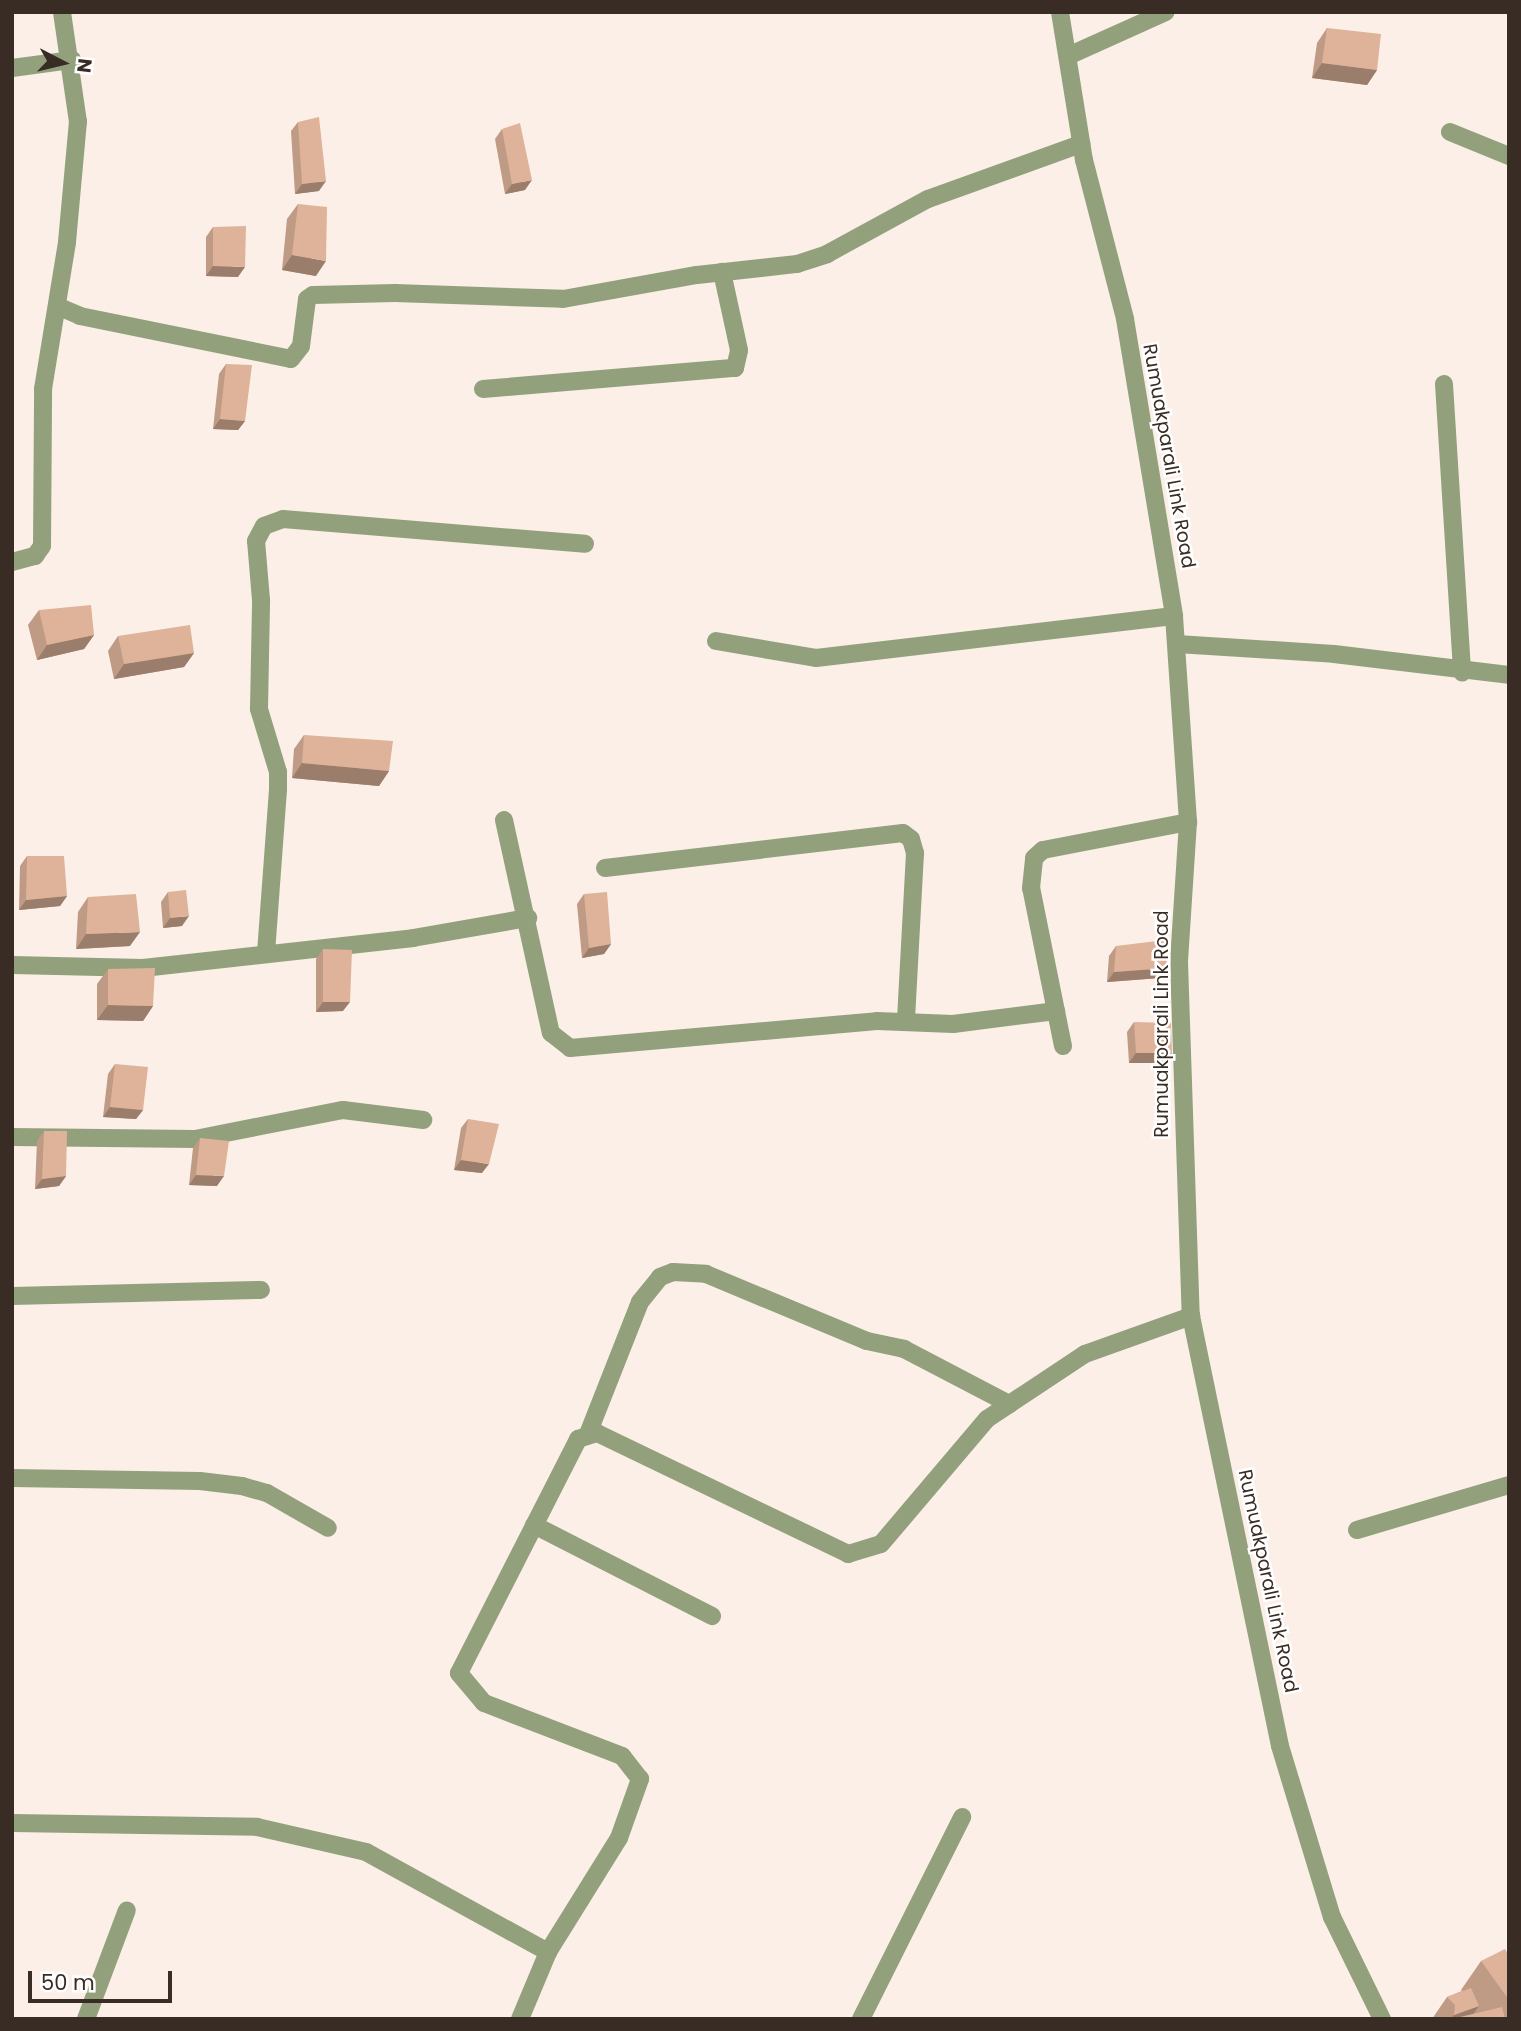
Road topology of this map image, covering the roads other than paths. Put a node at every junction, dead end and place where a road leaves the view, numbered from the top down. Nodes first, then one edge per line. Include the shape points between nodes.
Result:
1 (62, 12) edge
2 (1060, 12) edge
3 (1166, 12) edge
4 (1068, 56) junction
5 (72, 60) junction
6 (12, 68) edge
7 (1450, 132) dead end
8 (1082, 144) junction
9 (1509, 156) edge
10 (722, 272) junction
11 (57, 306) junction
12 (1444, 384) dead end
13 (483, 389) dead end
14 (585, 544) dead end
15 (12, 562) edge
16 (1174, 615) junction
17 (716, 641) dead end
18 (1177, 644) junction
19 (1462, 672) junction
20 (1509, 676) edge
21 (504, 820) dead end
22 (1188, 822) junction
23 (605, 868) dead end
24 (528, 918) junction
25 (265, 953) junction
26 (12, 965) edge
27 (1056, 1011) junction
28 (906, 1020) junction
29 (1063, 1046) dead end
30 (423, 1120) dead end
31 (12, 1137) edge
32 (261, 1290) dead end
33 (12, 1296) edge
34 (1191, 1316) junction
35 (1009, 1404) junction
36 (588, 1434) junction
37 (12, 1478) edge
38 (1509, 1485) edge
39 (534, 1525) junction
40 (328, 1528) dead end
41 (1357, 1530) dead end
42 (712, 1616) dead end
43 (962, 1817) dead end
44 (12, 1823) edge
45 (127, 1910) dead end
46 (548, 1952) junction
47 (522, 2018) edge
48 (86, 2019) edge
49 (860, 2019) edge
50 (1382, 2019) edge

1 - 5 street
2 - 4 street, Rumuakparali Link Road
3 - 4 street
4 - 8 street, Rumuakparali Link Road
5 - 6 street
5 - 11 street via 78,122
7 - 9 street
8 - 10 street via 928,200 827,254 797,264
8 - 16 street, Rumuakparali Link Road via 1116,276
10 - 11 street via 563,299 313,295 306,299 301,346 291,359 80,316
10 - 13 street via 739,350 735,368
11 - 15 street via 43,389 42,546 35,556
12 - 19 street
14 - 25 street via 283,519 264,526 256,541 261,600 259,709 278,772
16 - 17 street via 816,658
16 - 18 street, Rumuakparali Link Road
18 - 19 street via 1334,654
18 - 22 street, Rumuakparali Link Road
19 - 20 street
21 - 24 street
22 - 27 street via 1043,850 1034,858 1031,888
22 - 34 street, Rumuakparali Link Road via 1180,962
23 - 28 street via 903,832 915,853
24 - 25 street via 414,938
24 - 28 street via 551,1033 570,1048
25 - 26 street via 143,968
27 - 28 street via 953,1024
27 - 29 street
30 - 31 street via 343,1110 195,1139
32 - 33 street
34 - 35 street via 1085,1354
34 - 50 street, Rumuakparali Link Road via 1280,1746 1332,1917
35 - 36 street via 986,1419 881,1544 848,1554 597,1433
35 - 36 street via 904,1349 867,1341 706,1274 673,1272 660,1277 640,1302
36 - 39 street via 578,1439
37 - 40 street via 200,1481 242,1486 267,1493
38 - 41 street
39 - 42 street
39 - 46 street via 458,1672 484,1703 622,1756 640,1779 619,1838
43 - 49 street
44 - 46 street via 257,1827 366,1852
45 - 48 street
46 - 47 street

